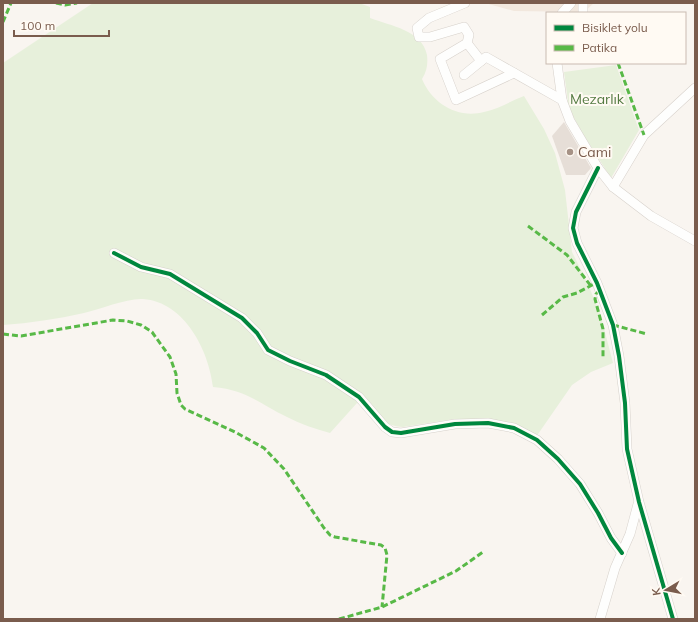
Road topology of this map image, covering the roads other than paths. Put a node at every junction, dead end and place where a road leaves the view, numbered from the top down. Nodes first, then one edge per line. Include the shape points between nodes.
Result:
1 (465, 3) edge
2 (571, 3) edge
3 (563, 12) edge
4 (467, 43) junction
5 (481, 61) junction
6 (557, 64) edge
7 (514, 73) junction
8 (464, 75) dead end
9 (695, 88) edge
10 (562, 100) junction
11 (598, 168) junction
12 (613, 186) junction
13 (695, 241) edge
14 (114, 253) dead end
15 (639, 502) junction
16 (622, 553) junction
17 (600, 619) edge
18 (672, 619) edge

1 - 4 street via 429,18 417,28 419,37 430,37 464,27 469,35
2 - 3 street
4 - 5 street
4 - 7 street via 440,59 456,100
5 - 7 street via 486,57
5 - 8 street
6 - 10 street
7 - 10 street
9 - 12 street via 644,135
10 - 11 street via 570,121
11 - 12 street
11 - 15 street via 576,212 573,228 577,243 597,283 613,325 625,402 627,449
12 - 13 street via 651,216
14 - 16 street via 141,267 170,274 242,318 257,333 268,350 326,375 358,397 392,432 402,433 454,424 488,423 514,428 537,440 580,484 610,538
15 - 16 street
15 - 18 street
16 - 17 street

